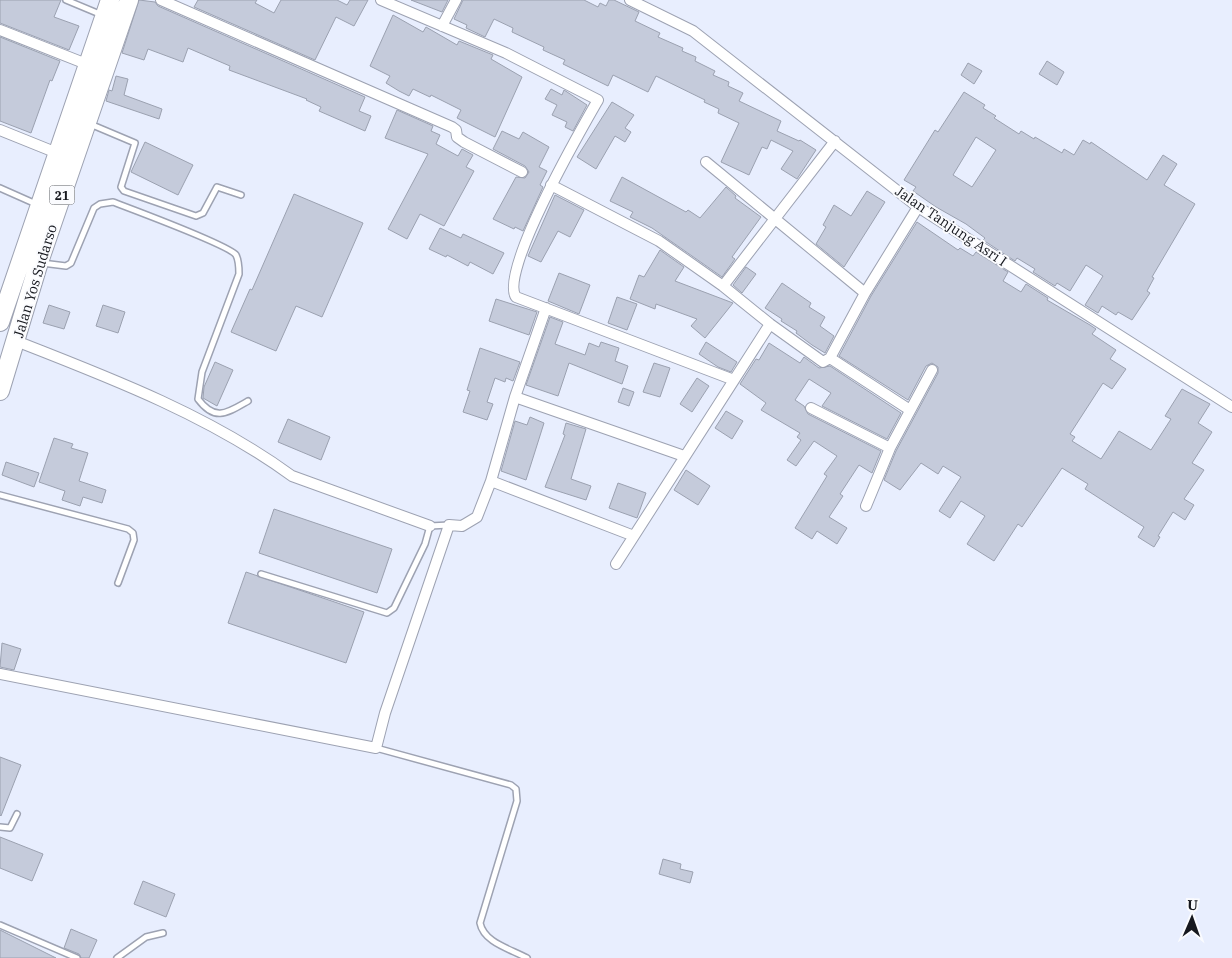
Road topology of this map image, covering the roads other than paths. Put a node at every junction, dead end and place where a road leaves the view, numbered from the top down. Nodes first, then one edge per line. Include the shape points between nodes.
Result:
1 (66, 0) edge
2 (129, 0) edge
3 (161, 0) edge
4 (381, 0) edge
5 (456, 0) edge
6 (630, 0) edge
7 (107, 8) edge
8 (442, 26) junction
9 (0, 30) edge
10 (89, 65) junction
11 (87, 123) junction
12 (0, 130) edge
13 (835, 141) junction
14 (58, 153) junction
15 (74, 160) junction
16 (706, 162) dead end
17 (522, 172) dead end
18 (551, 186) junction
19 (0, 188) edge
20 (241, 195) dead end
21 (39, 205) junction
22 (918, 207) junction
23 (775, 221) junction
24 (39, 262) junction
25 (723, 286) junction
26 (865, 293) junction
27 (546, 308) junction
28 (0, 322) edge
29 (770, 324) junction
30 (16, 341) junction
31 (830, 358) junction
32 (932, 370) dead end
33 (734, 380) junction
34 (0, 391) edge
35 (515, 397) junction
36 (248, 402) dead end
37 (1232, 407) edge
38 (811, 408) dead end
39 (910, 410) junction
40 (890, 448) junction
41 (684, 456) junction
42 (492, 481) junction
43 (0, 495) edge
44 (866, 506) dead end
45 (449, 525) junction
46 (430, 526) junction
47 (634, 536) junction
48 (616, 564) dead end
49 (261, 574) dead end
50 (118, 583) dead end
51 (0, 674) edge
52 (376, 748) junction
53 (16, 814) dead end
54 (0, 827) edge
55 (0, 925) edge
56 (163, 933) dead end
57 (77, 958) edge
58 (117, 958) edge
59 (527, 958) edge

1 - 7 lane
2 - 11 highway, Jalan Yos Sudarso / 21
3 - 17 street via 452,127 464,142
4 - 8 street
5 - 8 street
6 - 13 street, Jalan Tanjung Asri I via 694,31
7 - 10 highway, Jalan Yos Sudarso / 21
8 - 18 street via 545,72 598,100
9 - 10 street
10 - 14 highway, Jalan Yos Sudarso / 21
11 - 15 highway, Jalan Yos Sudarso / 21
11 - 20 lane via 135,143 121,187 124,191 196,216 203,213 217,187
12 - 14 street
13 - 22 street, Jalan Tanjung Asri I
13 - 23 street
14 - 15 street
14 - 21 highway, Jalan Yos Sudarso / 21
15 - 24 highway, Jalan Yos Sudarso / 21
16 - 23 street
18 - 25 street via 659,241
18 - 27 street via 531,226 513,287 516,298
19 - 21 lane
21 - 28 highway, Jalan Yos Sudarso / 21
22 - 26 street
22 - 37 street, Jalan Tanjung Asri I
23 - 25 street
23 - 26 street
24 - 30 highway, Jalan Yos Sudarso / 21
24 - 36 lane via 69,265 94,208 106,202 113,202 232,251 239,274 202,372 198,399 213,413 226,414
25 - 29 street
26 - 31 street
27 - 33 street
27 - 35 street
29 - 31 street via 820,362
29 - 33 street
30 - 34 highway, Jalan Yos Sudarso / 21
30 - 46 street via 119,381 236,439 292,476
31 - 39 street
32 - 39 street
33 - 41 street
35 - 41 street
35 - 42 street
38 - 40 street
39 - 40 street
40 - 44 street
41 - 47 street
42 - 45 street via 477,516 462,526
42 - 47 street
43 - 50 lane via 134,533
45 - 46 lane
45 - 52 street
46 - 49 lane via 425,544 398,600 387,613
47 - 48 street
51 - 52 street
52 - 59 lane via 516,789 517,801 480,923 487,937
53 - 54 lane via 10,828
55 - 57 lane
56 - 58 lane via 146,937

